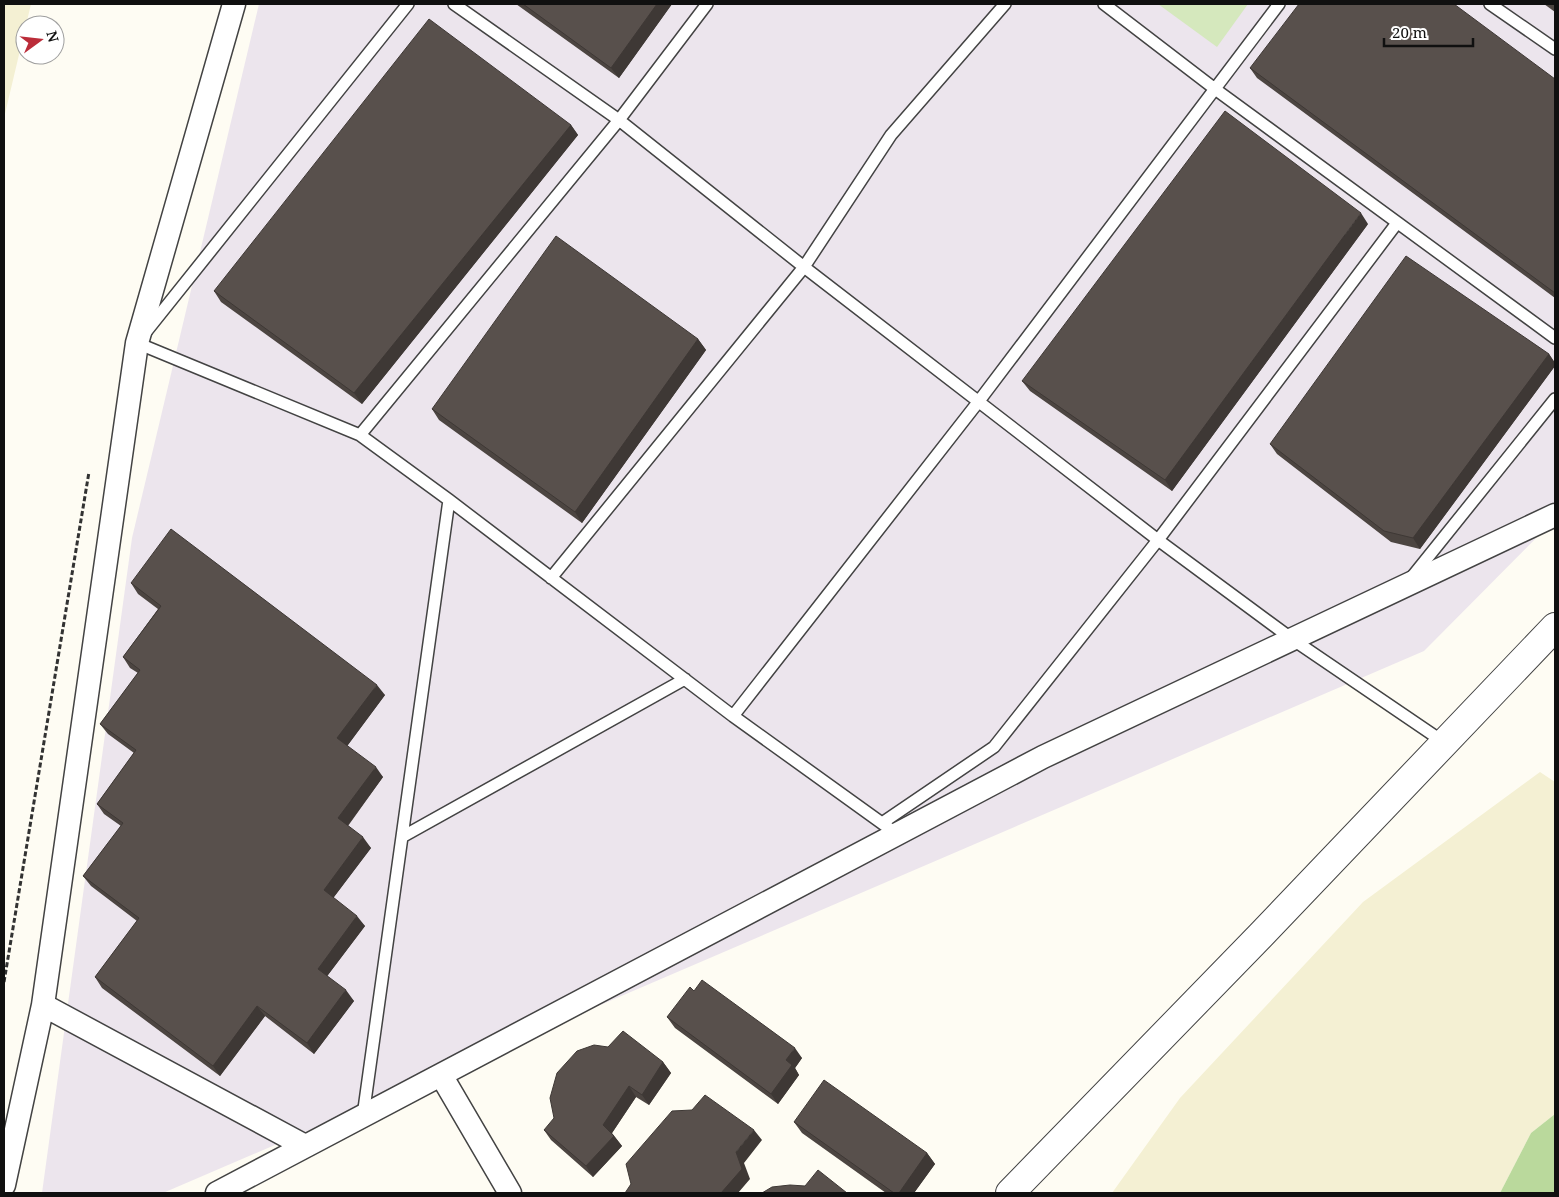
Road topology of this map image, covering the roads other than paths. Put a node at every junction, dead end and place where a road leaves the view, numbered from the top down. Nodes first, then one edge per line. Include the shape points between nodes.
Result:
1 (234, 4) edge
2 (408, 4) edge
3 (454, 4) edge
4 (707, 4) edge
5 (1005, 4) edge
6 (1104, 4) edge
7 (1279, 4) edge
8 (1490, 4) edge
9 (1555, 49) edge
10 (1215, 89) junction
11 (619, 120) junction
12 (1397, 222) junction
13 (804, 267) junction
14 (1555, 338) edge
15 (137, 344) junction
16 (1555, 399) edge
17 (979, 401) junction
18 (360, 435) junction
19 (448, 500) junction
20 (1555, 515) edge
21 (1158, 540) junction
22 (551, 578) junction
23 (1404, 586) junction
24 (1555, 627) edge
25 (1292, 639) junction
26 (685, 679) junction
27 (733, 716) junction
28 (1445, 743) junction
29 (889, 828) junction
30 (402, 837) junction
31 (43, 1005) junction
32 (441, 1075) junction
33 (363, 1116) junction
34 (305, 1146) junction
35 (4, 1184) edge
36 (217, 1193) edge
37 (510, 1193) edge
38 (1010, 1193) edge

1 - 15 street
2 - 15 lane
3 - 11 lane
4 - 11 lane
5 - 13 lane via 891,135
6 - 10 lane
7 - 10 lane
8 - 9 lane
10 - 12 lane
10 - 17 lane
11 - 13 lane
11 - 18 lane
12 - 14 lane
12 - 21 lane
13 - 17 lane
13 - 22 lane
15 - 18 lane
15 - 31 street
16 - 23 lane
17 - 21 lane
17 - 27 lane
18 - 19 lane
19 - 22 lane
19 - 30 lane
20 - 23 street
21 - 25 lane
21 - 29 lane via 994,747
22 - 26 lane
23 - 25 street
24 - 28 street
25 - 28 lane
25 - 29 street
26 - 27 lane
26 - 30 lane
27 - 29 lane
28 - 38 street
29 - 32 street
30 - 33 lane
31 - 34 street
31 - 35 street
32 - 33 street
32 - 37 street
33 - 34 street
34 - 36 street

